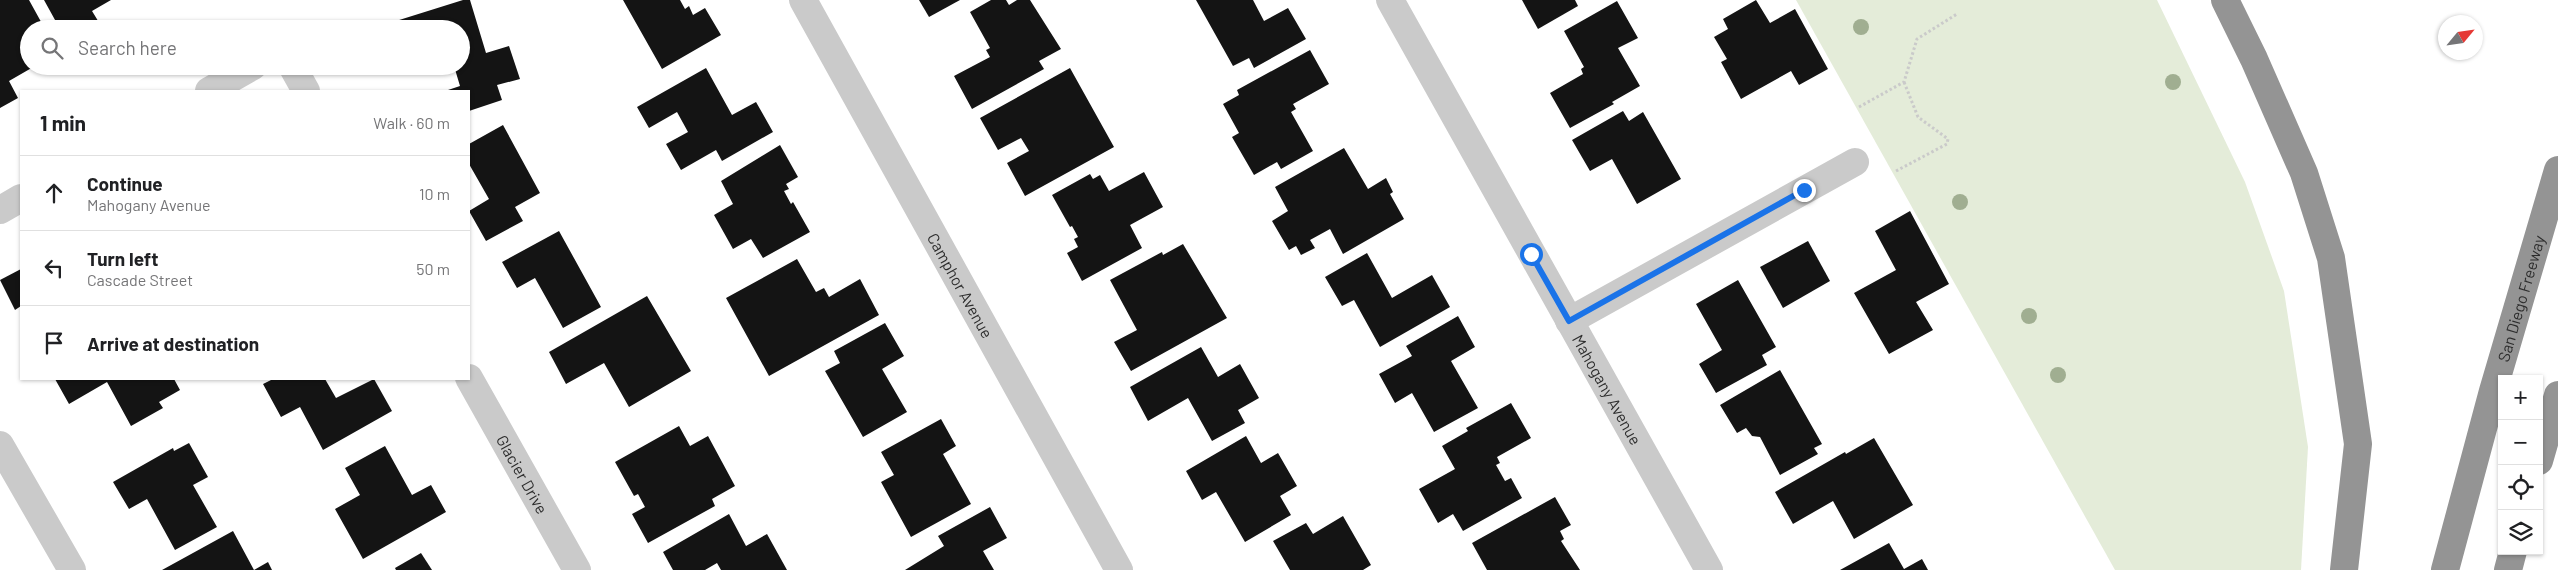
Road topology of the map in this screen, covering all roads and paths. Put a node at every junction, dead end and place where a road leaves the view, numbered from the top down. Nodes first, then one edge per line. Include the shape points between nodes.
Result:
1 (803, 0) edge
2 (1390, 0) edge
3 (2224, 0) edge
4 (1957, 14) dead end
5 (237, 75) edge
6 (297, 75) edge
7 (1904, 82) junction
8 (211, 90) edge
9 (305, 90) edge
10 (1859, 107) dead end
11 (1855, 162) dead end
12 (2558, 170) edge
13 (1896, 171) dead end
14 (20, 199) edge
15 (0, 210) edge
16 (1569, 321) junction
17 (470, 380) edge
18 (2558, 395) edge
19 (0, 445) edge
20 (2543, 447) edge
21 (2513, 555) edge
22 (72, 570) edge
23 (578, 570) edge
24 (1119, 570) edge
25 (1709, 570) edge
26 (2344, 570) edge
27 (2445, 570) edge
28 (2508, 570) edge

1 - 24 street, Camphor Avenue
2 - 16 street, Mahogany Avenue
3 - 26 highway via 2304,173 2331,258 2358,444
4 - 7 path via 1917,39
5 - 8 street
6 - 9 street
7 - 10 path
7 - 13 path via 1918,117 1948,139 1947,144
11 - 16 street
12 - 27 highway, San Diego Freeway
14 - 15 street
16 - 25 street, Mahogany Avenue
17 - 23 street, Glacier Drive
18 - 20 highway
19 - 22 street
21 - 28 highway

